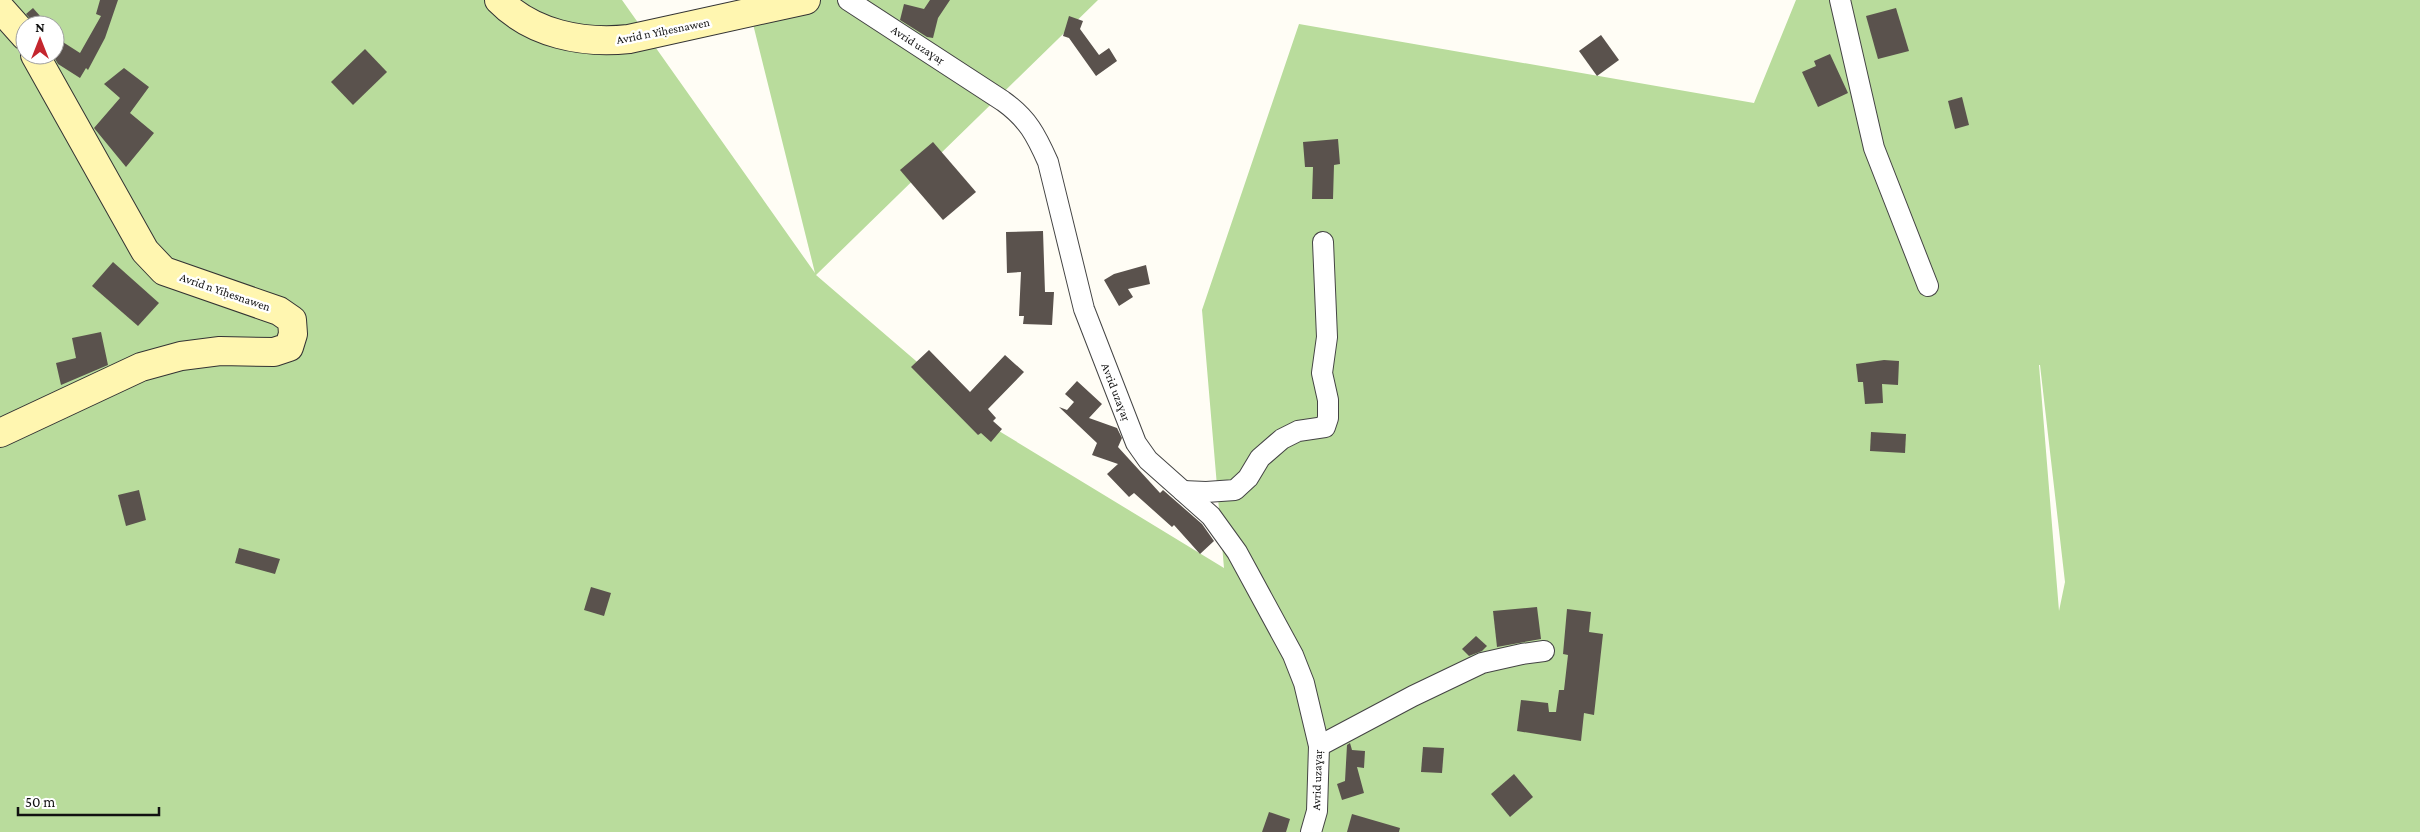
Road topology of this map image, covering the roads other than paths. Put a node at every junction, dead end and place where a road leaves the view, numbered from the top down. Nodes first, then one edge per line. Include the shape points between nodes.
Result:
1 (499, 0) edge
2 (806, 0) edge
3 (848, 0) edge
4 (1840, 0) edge
5 (0, 8) edge
6 (15, 25) edge
7 (41, 65) edge
8 (1323, 242) dead end
9 (1928, 286) dead end
10 (0, 432) edge
11 (1184, 491) junction
12 (1544, 651) dead end
13 (1319, 746) junction
14 (1311, 832) edge

1 - 2 street, Avrid n Yiḥesnawen via 507,9 554,34 606,41 629,39
3 - 11 street, Avrid uzaɣaṛ via 1003,101 1031,126 1048,162 1084,309 1127,422 1148,460
4 - 9 street via 1874,148
5 - 6 street
7 - 10 street, Avrid n Yiḥesnawen via 145,251 164,271 278,311 292,320 293,334 289,347 274,352 220,350 141,367
8 - 11 street via 1327,337 1322,373 1328,400 1325,427 1298,431 1282,439 1260,458 1248,478 1235,490
11 - 13 street, Avrid uzaɣaṛ via 1211,516 1237,552 1293,654 1304,683
12 - 13 street via 1474,666
13 - 14 street, Avrid uzaɣaṛ via 1317,811

